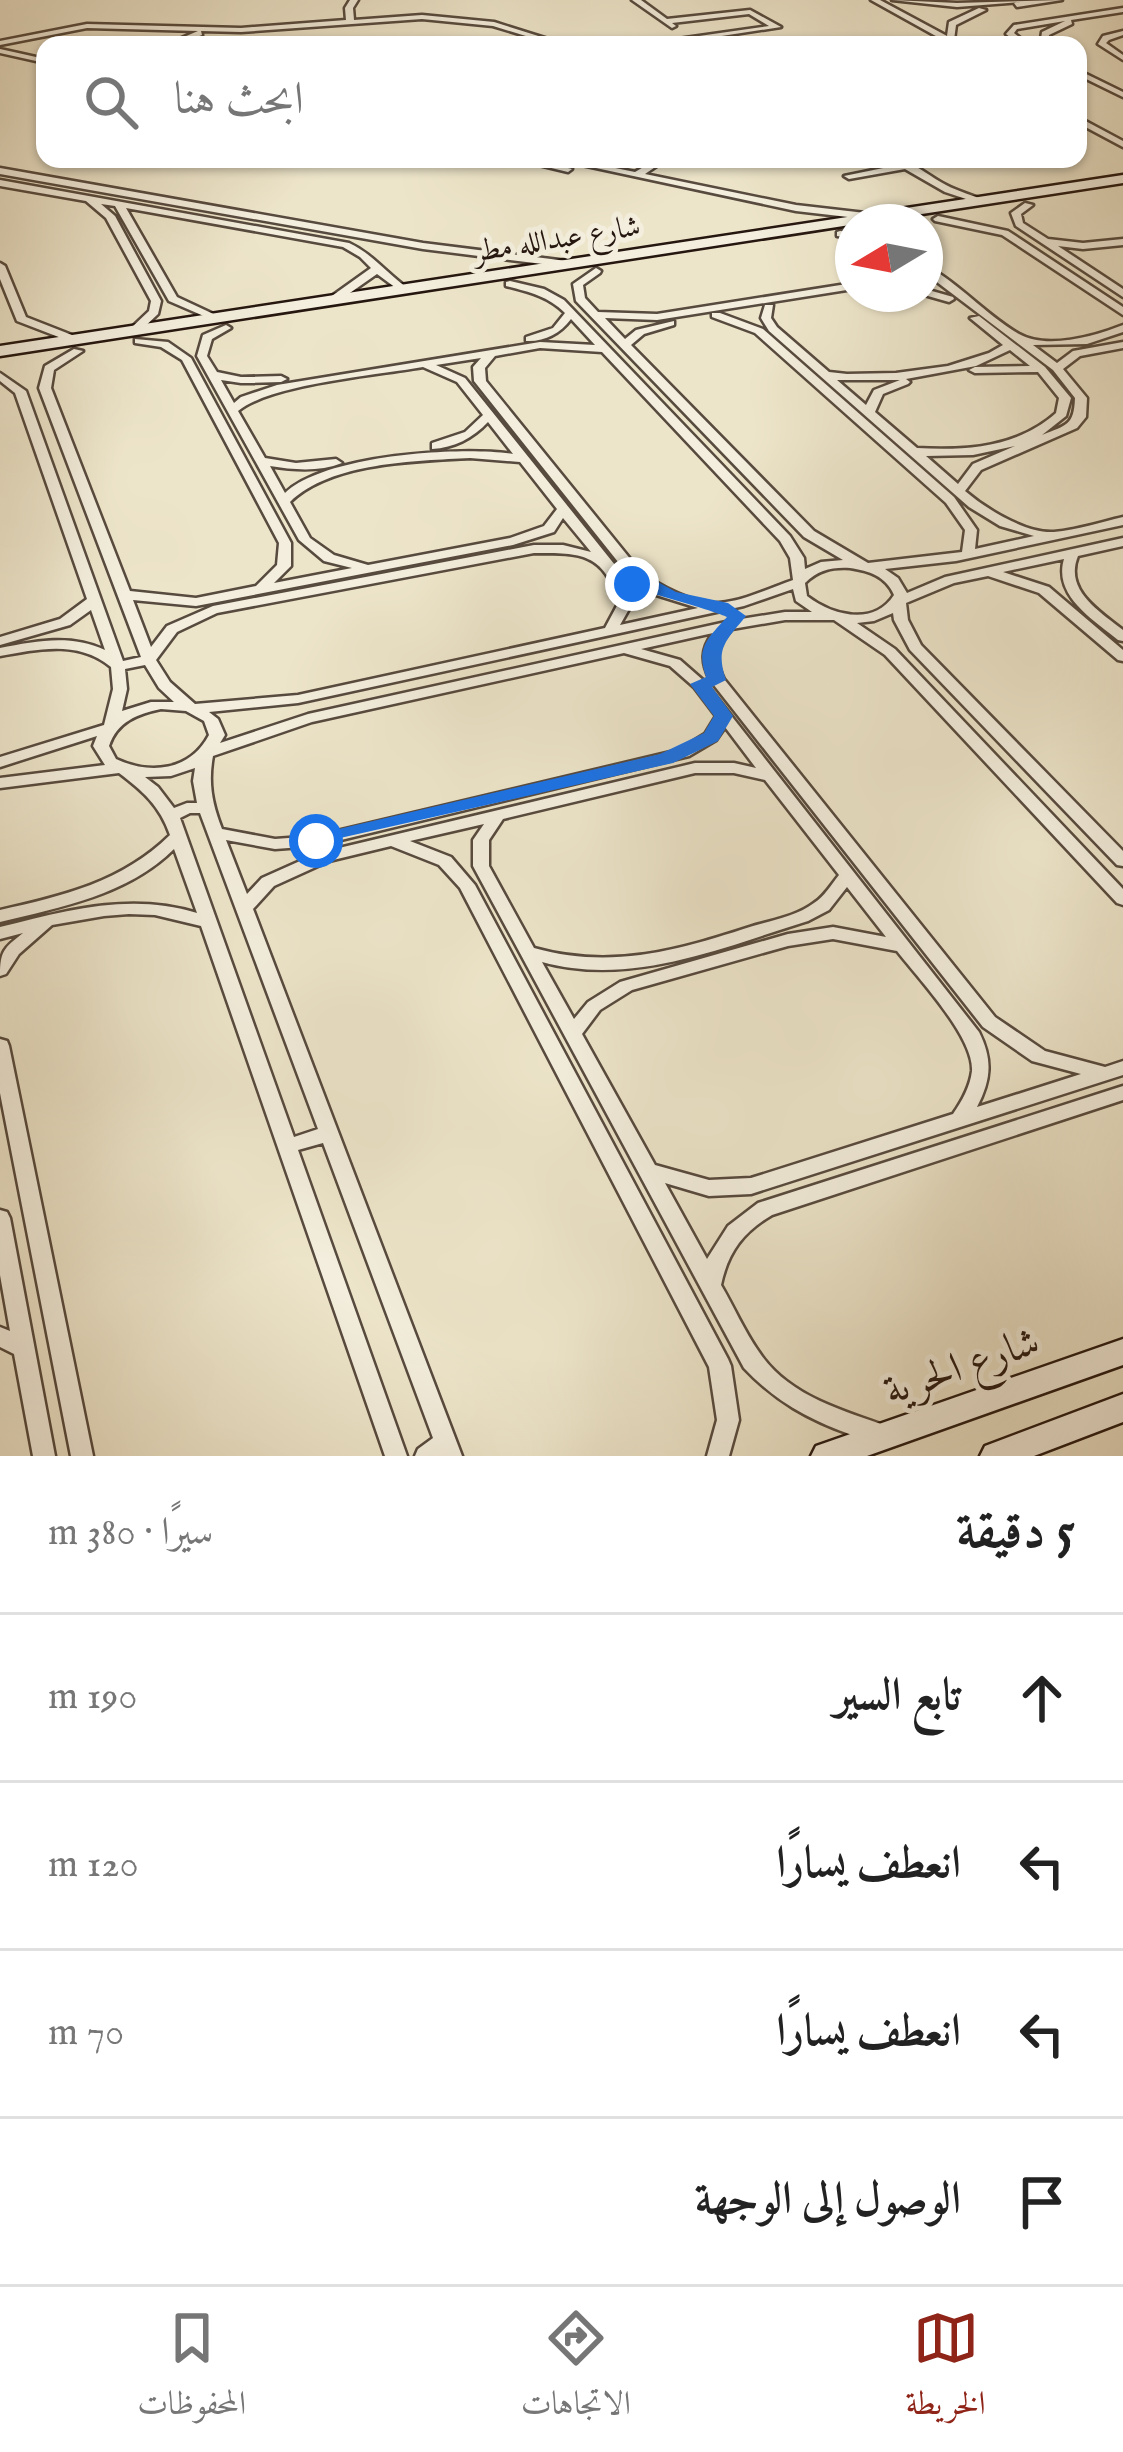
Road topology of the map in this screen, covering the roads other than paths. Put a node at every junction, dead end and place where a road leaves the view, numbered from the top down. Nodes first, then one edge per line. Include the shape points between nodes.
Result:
1 (354, 0) edge
2 (656, 0) edge
3 (858, 0) edge
4 (875, 0) edge
5 (1024, 0) edge
6 (1058, 0) edge
7 (638, 1) edge
8 (892, 3) edge
9 (932, 4) junction
10 (1123, 12) edge
11 (959, 19) junction
12 (350, 20) junction
13 (668, 21) junction
14 (922, 25) junction
15 (208, 30) junction
16 (40, 36) edge
17 (192, 36) edge
18 (530, 36) edge
19 (670, 36) edge
20 (716, 36) edge
21 (924, 36) edge
22 (942, 36) edge
23 (952, 36) edge
24 (1013, 36) edge
25 (1046, 36) edge
26 (34, 37) joint
27 (1122, 38) edge
28 (5, 48) edge
29 (36, 55) edge
30 (1123, 58) edge
31 (1087, 74) edge
32 (1123, 92) edge
33 (1087, 113) edge
34 (1087, 125) edge
35 (1123, 132) edge
36 (1123, 144) edge
37 (566, 168) edge
38 (602, 168) edge
39 (648, 168) edge
40 (897, 168) edge
41 (912, 168) edge
42 (0, 171) edge
43 (637, 175) junction
44 (849, 176) dead end
45 (0, 182) edge
46 (1120, 184) edge
47 (706, 194) junction
48 (952, 197) junction
49 (88, 198) junction
50 (118, 203) junction
51 (926, 204) edge
52 (1028, 205) junction
53 (835, 212) edge
54 (183, 215) junction
55 (943, 218) edge
56 (943, 220) edge
57 (114, 222) junction
58 (835, 223) edge
59 (130, 225) junction
60 (822, 225) junction
61 (1024, 230) junction
62 (1005, 233) junction
63 (835, 234) edge
64 (766, 239) junction
65 (1040, 240) junction
66 (1123, 245) edge
67 (1098, 249) junction
68 (568, 264) junction
69 (0, 266) edge
70 (1081, 267) junction
71 (378, 268) junction
72 (596, 271) junction
73 (943, 283) edge
74 (510, 284) junction
75 (404, 289) junction
76 (1120, 292) edge
77 (835, 293) edge
78 (835, 294) edge
79 (943, 294) edge
80 (1097, 294) junction
81 (578, 295) junction
82 (943, 297) edge
83 (173, 299) junction
84 (556, 299) junction
85 (950, 299) junction
86 (333, 300) junction
87 (156, 301) junction
88 (769, 307) junction
89 (1123, 312) edge
90 (283, 313) junction
91 (570, 313) junction
92 (596, 315) junction
93 (716, 315) junction
94 (676, 318) junction
95 (21, 320) junction
96 (221, 323) junction
97 (8, 324) dead end
98 (1123, 328) edge
99 (766, 330) junction
100 (998, 330) junction
101 (137, 336) junction
102 (538, 341) junction
103 (1015, 343) junction
104 (625, 344) junction
105 (1096, 344) junction
106 (76, 345) junction
107 (1123, 345) edge
108 (605, 350) junction
109 (0, 351) edge
110 (495, 352) junction
111 (202, 356) junction
112 (186, 358) junction
113 (0, 363) edge
114 (413, 365) junction
115 (976, 366) junction
116 (1057, 368) junction
117 (1041, 369) junction
118 (213, 375) junction
119 (826, 375) junction
120 (0, 376) edge
121 (478, 377) junction
122 (461, 380) junction
123 (895, 380) junction
124 (44, 382) junction
125 (275, 384) junction
126 (17, 387) junction
127 (1076, 389) junction
128 (1061, 390) junction
129 (232, 410) junction
130 (869, 412) junction
131 (489, 416) junction
132 (699, 421) junction
133 (677, 425) junction
134 (448, 448) junction
135 (915, 452) junction
136 (995, 452) junction
137 (524, 459) junction
138 (259, 460) junction
139 (241, 462) junction
140 (551, 469) junction
141 (325, 470) junction
142 (535, 472) junction
143 (958, 490) junction
144 (86, 495) junction
145 (59, 500) junction
146 (282, 502) junction
147 (973, 504) junction
148 (957, 506) junction
149 (563, 509) junction
150 (1123, 521) edge
151 (809, 534) junction
152 (1049, 537) junction
153 (785, 539) junction
154 (1123, 542) edge
155 (530, 543) junction
156 (310, 546) junction
157 (289, 550) junction
158 (1073, 553) junction
159 (962, 556) junction
160 (603, 559) junction
161 (866, 566) junction
162 (371, 568) junction
163 (980, 573) junction
164 (639, 579) junction
165 (799, 580) junction
166 (621, 583) junction
167 (255, 591) junction
168 (125, 595) junction
169 (1075, 595) junction
170 (1055, 598) junction
171 (94, 601) junction
172 (899, 602) junction
173 (212, 605) junction
174 (719, 607) junction
175 (1097, 614) junction
176 (837, 617) junction
177 (1123, 622) edge
178 (731, 625) junction
179 (610, 631) junction
180 (1123, 637) edge
181 (0, 641) edge
182 (25, 642) junction
183 (915, 646) junction
184 (620, 650) junction
185 (0, 652) edge
186 (890, 652) junction
187 (1123, 657) edge
188 (149, 660) junction
189 (118, 666) junction
190 (708, 682) junction
191 (298, 699) junction
192 (191, 708) junction
193 (724, 716) junction
194 (308, 718) junction
195 (110, 727) junction
196 (207, 753) junction
197 (2, 761) edge
198 (122, 768) junction
199 (646, 771) junction
200 (772, 777) junction
201 (3, 783) edge
202 (206, 808) junction
203 (498, 814) junction
204 (174, 826) junction
205 (1092, 829) junction
206 (218, 833) junction
207 (1065, 837) junction
208 (364, 838) junction
209 (391, 840) junction
210 (1123, 861) edge
211 (848, 875) junction
212 (477, 882) junction
213 (1123, 899) edge
214 (90, 902) junction
215 (243, 908) junction
216 (0, 916) edge
217 (53, 919) junction
218 (207, 922) junction
219 (782, 932) junction
220 (0, 933) edge
221 (903, 946) junction
222 (528, 952) junction
223 (0, 970) edge
224 (640, 971) junction
225 (999, 1031) junction
226 (573, 1033) junction
227 (973, 1037) junction
228 (0, 1046) edge
229 (1114, 1071) edge
230 (1123, 1094) edge
231 (960, 1120) junction
232 (330, 1133) junction
233 (288, 1146) junction
234 (648, 1171) junction
235 (751, 1186) junction
236 (765, 1209) junction
237 (0, 1218) edge
238 (711, 1286) junction
239 (737, 1334) junction
240 (0, 1336) edge
241 (709, 1342) junction
242 (24, 1349) junction
243 (1123, 1352) edge
244 (1123, 1408) edge
245 (884, 1436) junction
246 (441, 1451) edge
247 (44, 1456) edge
248 (82, 1456) edge
249 (396, 1456) edge
250 (718, 1456) edge
251 (827, 1456) edge
252 (996, 1456) edge

1 - 12 street
2 - 7 street
3 - 21 street
4 - 8 street
5 - 9 street
6 - 11 street
7 - 13 street
8 - 9 street
8 - 14 street
9 - 11 street via 955,9
10 - 24 street via 1013,27
10 - 25 street
11 - 14 street
11 - 23 street
12 - 15 street
12 - 18 street via 474,21
13 - 19 street
13 - 20 street via 751,12 777,27
14 - 22 street
15 - 16 street via 101,26
15 - 17 street
26 - 28 street
26 - 28 street
27 - 30 street via 1110,46
28 - 29 street
31 - 32 street
33 - 35 street
34 - 36 street
37 - 47 street
38 - 43 street
39 - 43 street
40 - 44 street
41 - 48 street
42 - 68 street
43 - 47 street
45 - 49 street
46 - 48 street, شارع عبدالله مطر via 981,201
46 - 52 street, شارع عبدالله مطر
47 - 53 street
47 - 60 street
48 - 51 street, شارع عبدالله مطر
49 - 50 street
49 - 57 street
50 - 54 street
50 - 59 street
52 - 55 street, شارع عبدالله مطر
52 - 61 street via 1016,213
54 - 59 street
54 - 71 street via 346,245
56 - 62 street
57 - 59 street
57 - 87 street
58 - 60 street, شارع عبدالله مطر
59 - 83 street
60 - 64 street, شارع عبدالله مطر
61 - 62 street
61 - 65 street
62 - 80 street
63 - 64 street, شارع عبدالله مطر
64 - 68 street, شارع عبدالله مطر
64 - 72 street, شارع عبدالله مطر
65 - 67 street
65 - 70 street
66 - 67 street
67 - 70 street
68 - 75 street, شارع عبدالله مطر
69 - 95 street
70 - 76 street
71 - 75 street
71 - 86 street
72 - 74 street, شارع عبدالله مطر
72 - 81 street via 581,279
73 - 100 street
74 - 84 street
74 - 90 street, شارع عبدالله مطر
75 - 86 street, شارع عبدالله مطر
76 - 80 street
77 - 94 street
78 - 88 street
79 - 85 street
80 - 89 street
81 - 84 street
81 - 92 street
82 - 85 street
83 - 87 street
83 - 96 street
84 - 91 street
85 - 100 street
86 - 90 street, شارع عبدالله مطر
87 - 101 street
88 - 93 street
88 - 99 street
90 - 96 street, شارع عبدالله مطر
91 - 102 street
91 - 108 street
92 - 94 street
92 - 104 street
93 - 94 street
93 - 99 street
94 - 104 street
95 - 97 street
95 - 106 street
96 - 101 street, شارع عبدالله مطر
96 - 111 street
98 - 105 street
99 - 119 street
99 - 148 street
100 - 103 street
101 - 106 street, شارع عبدالله مطر
101 - 112 street
102 - 108 street
102 - 110 street
102 - 125 street
103 - 105 street
103 - 115 street
103 - 116 street
103 - 117 street
104 - 132 street
105 - 107 street
105 - 116 street
106 - 109 street, شارع عبدالله مطر
106 - 113 street, شارع عبدالله مطر
106 - 124 street
108 - 133 street
110 - 114 street
110 - 121 street
111 - 112 street
111 - 118 street
112 - 139 street
114 - 122 street
114 - 125 street
115 - 117 street
115 - 123 street
116 - 127 street
117 - 128 street
118 - 125 street
118 - 129 street
119 - 123 street
119 - 130 street
120 - 126 street
121 - 122 street
121 - 140 street
122 - 131 street
123 - 130 street via 872,398
124 - 126 street
124 - 144 street
125 - 129 street
126 - 145 street
127 - 128 street
127 - 136 street via 1082,408 1073,426
128 - 136 street via 1065,406 1055,422
129 - 138 street
130 - 135 street
131 - 134 street
131 - 137 street
132 - 133 street
132 - 151 street
133 - 153 street
134 - 137 street
134 - 141 street
135 - 136 street
135 - 143 street
136 - 143 street
137 - 142 street
138 - 139 street
138 - 141 street
138 - 146 street
139 - 157 street
140 - 142 street
140 - 164 street
141 - 146 street
142 - 149 street
143 - 147 street
144 - 145 street
144 - 168 street
145 - 171 street
146 - 156 street
147 - 148 street
147 - 152 street
148 - 159 street via 970,530
149 - 155 street
149 - 160 street
150 - 152 street
151 - 153 street
151 - 161 street
152 - 159 street
153 - 165 street
154 - 158 street
155 - 160 street
155 - 162 street
155 - 173 street
156 - 157 street
156 - 162 street
157 - 167 street via 284,566
158 - 163 street
158 - 169 street via 1066,577
159 - 161 street
159 - 163 street via 961,569
160 - 166 street
161 - 165 street via 825,565
161 - 172 street via 896,581
162 - 167 street
163 - 170 street via 1032,584
163 - 172 street
164 - 166 street
164 - 174 street via 670,597
165 - 174 street
165 - 176 street via 808,606
166 - 179 street via 626,602
167 - 173 street
168 - 173 street
168 - 188 street
169 - 170 street
169 - 175 street
170 - 187 street
171 - 182 street
171 - 189 street
172 - 176 street via 882,615
172 - 183 street
173 - 188 street via 172,629
174 - 178 street via 735,612
174 - 179 street
175 - 177 street
175 - 180 street
176 - 178 street
176 - 186 street
178 - 184 street
178 - 190 street via 717,635
179 - 191 street
181 - 182 street
182 - 185 street
182 - 189 street via 92,648
183 - 186 street
183 - 205 street
184 - 190 street via 675,663
184 - 194 street
186 - 207 street
188 - 189 street
188 - 192 street
189 - 195 street
190 - 193 street
190 - 225 street
191 - 192 street
191 - 194 street
192 - 195 street via 147,707
192 - 196 street via 216,727
193 - 199 street via 699,746
193 - 200 street
194 - 196 street
195 - 197 street
195 - 198 street via 104,754
196 - 198 street via 167,772
196 - 202 street
197 - 201 street via 14,770
198 - 201 street
198 - 204 street via 152,790
199 - 200 street via 714,767
199 - 203 street
199 - 208 street
200 - 211 street
202 - 204 street via 187,808
202 - 206 street
203 - 209 street
203 - 212 street via 479,853
204 - 214 street via 132,876
204 - 218 street
205 - 207 street
205 - 210 street
206 - 208 street via 296,844
206 - 215 street
207 - 213 street
208 - 209 street
208 - 215 street via 285,872
209 - 212 street
211 - 219 street via 823,906
211 - 221 street
212 - 222 street
212 - 241 street
214 - 216 street
214 - 217 street
214 - 218 street
215 - 232 street
217 - 220 street
217 - 223 street
218 - 233 street
219 - 221 street
219 - 224 street
221 - 227 street
222 - 224 street
222 - 226 street
224 - 226 street
225 - 227 street
225 - 229 street via 1040,1056
226 - 234 street
227 - 231 street via 983,1070
228 - 248 street
229 - 231 street
230 - 236 street
231 - 235 street
232 - 233 street
232 - 246 street
233 - 249 street
234 - 235 street via 688,1185
234 - 238 street
235 - 236 street via 750,1197
236 - 238 street via 720,1249
237 - 242 street
238 - 239 street
239 - 241 street via 726,1344
239 - 245 street via 776,1389 808,1410
240 - 242 street
241 - 250 street via 728,1393
242 - 247 street
243 - 245 street, شارع الحرية
244 - 252 street
245 - 251 street, شارع الحرية

